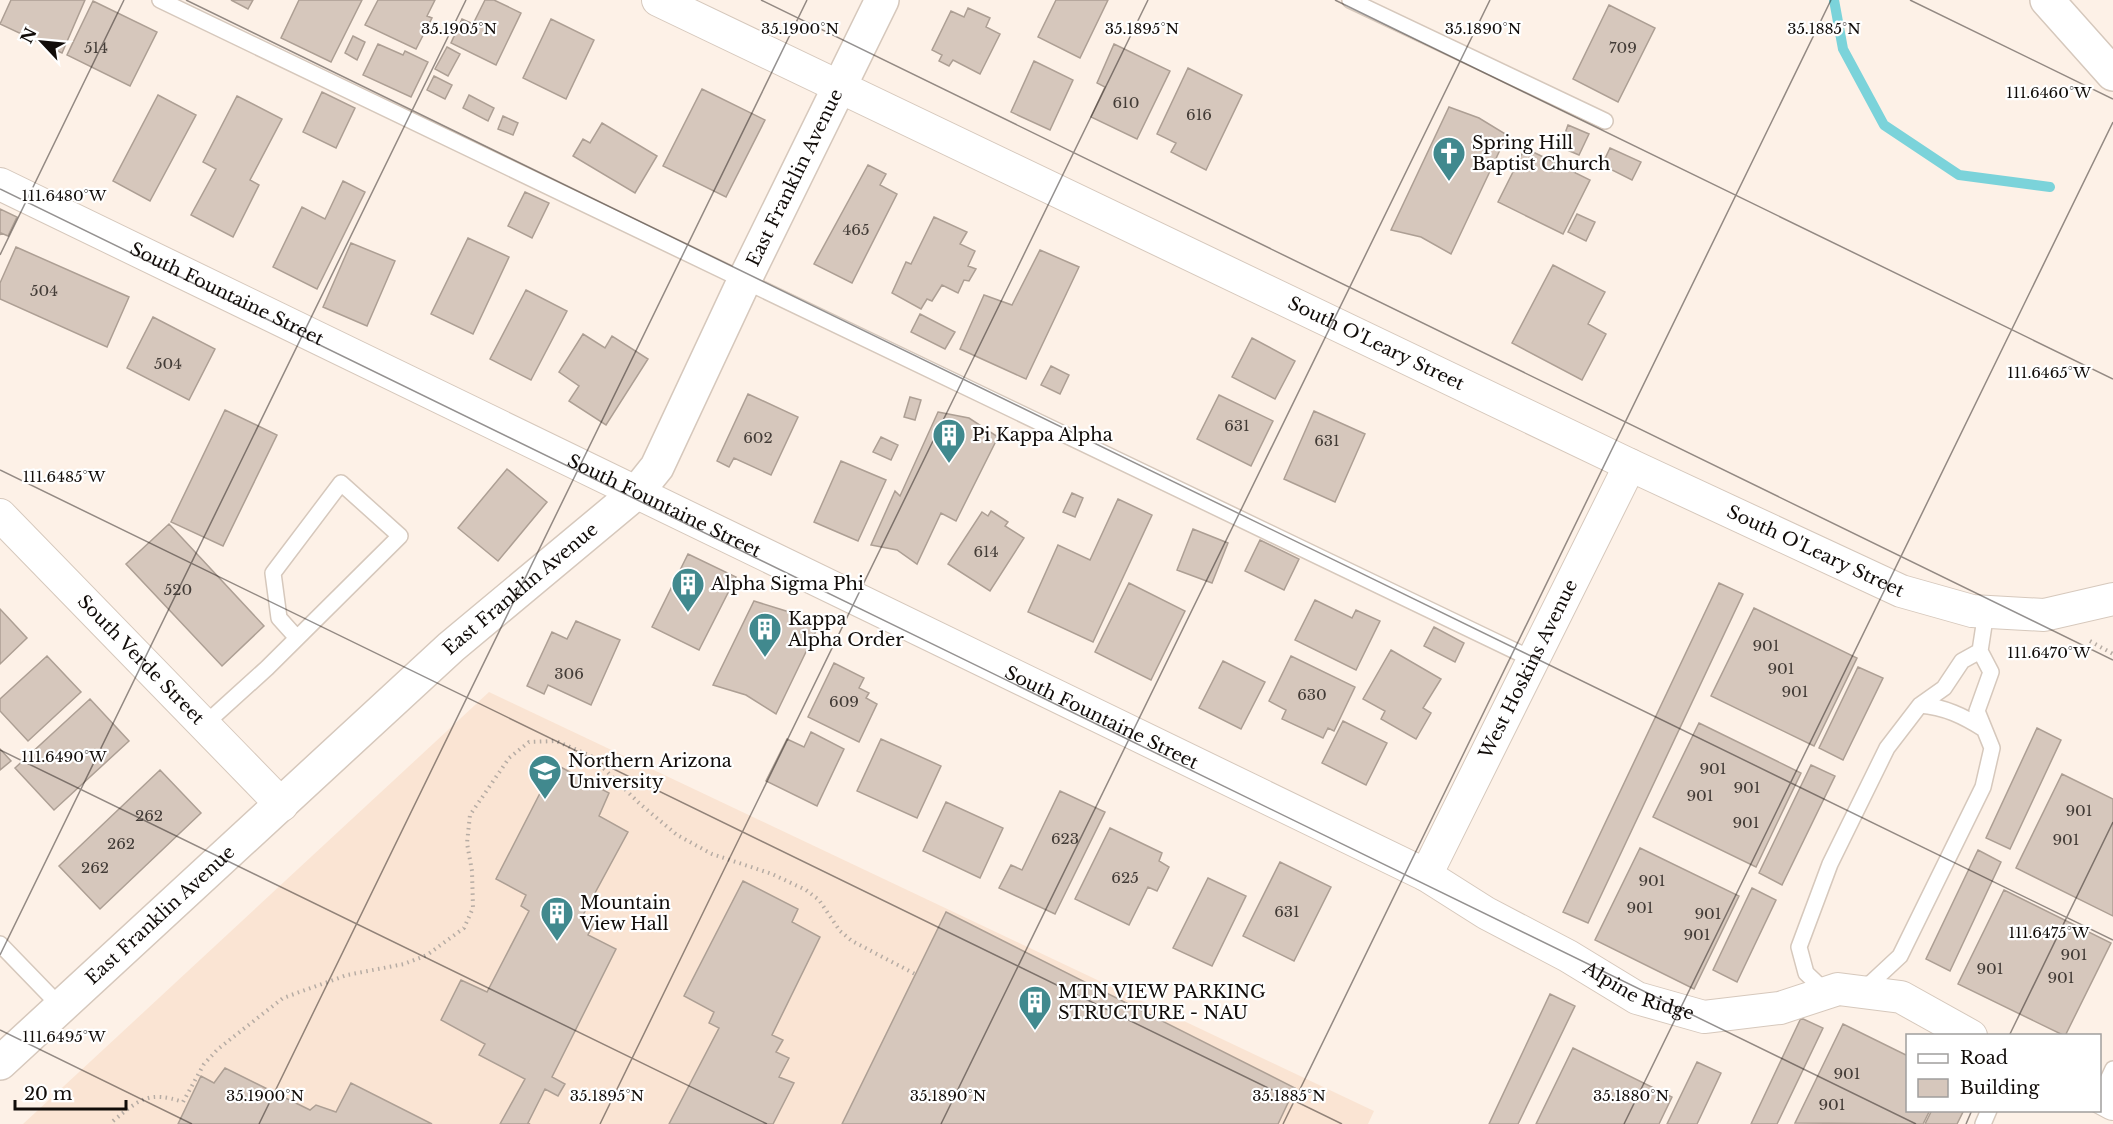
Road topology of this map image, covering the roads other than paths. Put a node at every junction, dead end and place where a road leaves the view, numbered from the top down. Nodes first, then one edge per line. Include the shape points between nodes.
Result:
1 (160, 0) edge
2 (658, 0) edge
3 (882, 0) edge
4 (1350, 0) edge
5 (2047, 0) edge
6 (2113, 74) edge
7 (839, 88) junction
8 (1605, 121) dead end
9 (0, 184) edge
10 (744, 281) junction
11 (1630, 465) junction
12 (637, 492) junction
13 (0, 515) edge
14 (2113, 599) edge
15 (1986, 612) junction
16 (297, 638) junction
17 (1980, 651) junction
18 (1534, 660) junction
19 (1920, 705) junction
20 (204, 725) junction
21 (1984, 729) junction
22 (282, 806) junction
23 (1426, 874) junction
24 (0, 945) edge
25 (1840, 992) junction
26 (61, 1006) junction
27 (1969, 1034) edge
28 (0, 1063) edge
29 (2113, 1069) edge
30 (2107, 1105) edge

1 - 10 lane
2 - 7 street, South O'Leary Street
3 - 7 street, East Franklin Avenue
4 - 8 lane
5 - 6 street
7 - 10 street, East Franklin Avenue
7 - 11 street, South O'Leary Street
9 - 12 street, South Fountaine Street
10 - 12 street, East Franklin Avenue via 657,467
10 - 18 lane
11 - 15 street, South O'Leary Street via 1901,591
11 - 18 street, West Hoskins Avenue
12 - 22 street, East Franklin Avenue via 451,647
12 - 23 street, South Fountaine Street
13 - 20 street, South Verde Street
14 - 15 street, South O'Leary Street via 2044,615
15 - 17 lane
16 - 16 lane via 400,536 341,483 273,573 279,618
16 - 20 lane
17 - 19 lane via 1962,661 1944,688
17 - 21 lane via 1991,672 1977,711
18 - 23 street, West Hoskins Avenue
19 - 21 lane via 1961,714
19 - 25 lane via 1887,748 1830,864 1799,947 1806,974
20 - 22 street, South Verde Street
21 - 25 lane via 1992,748 1983,787 1900,956 1870,983
22 - 26 street, East Franklin Avenue
23 - 25 street, Alpine Ridge via 1486,913 1637,998 1704,1017 1780,1008
24 - 26 lane
25 - 27 street, Alpine Ridge via 1901,997
26 - 28 street, East Franklin Avenue
29 - 30 lane

